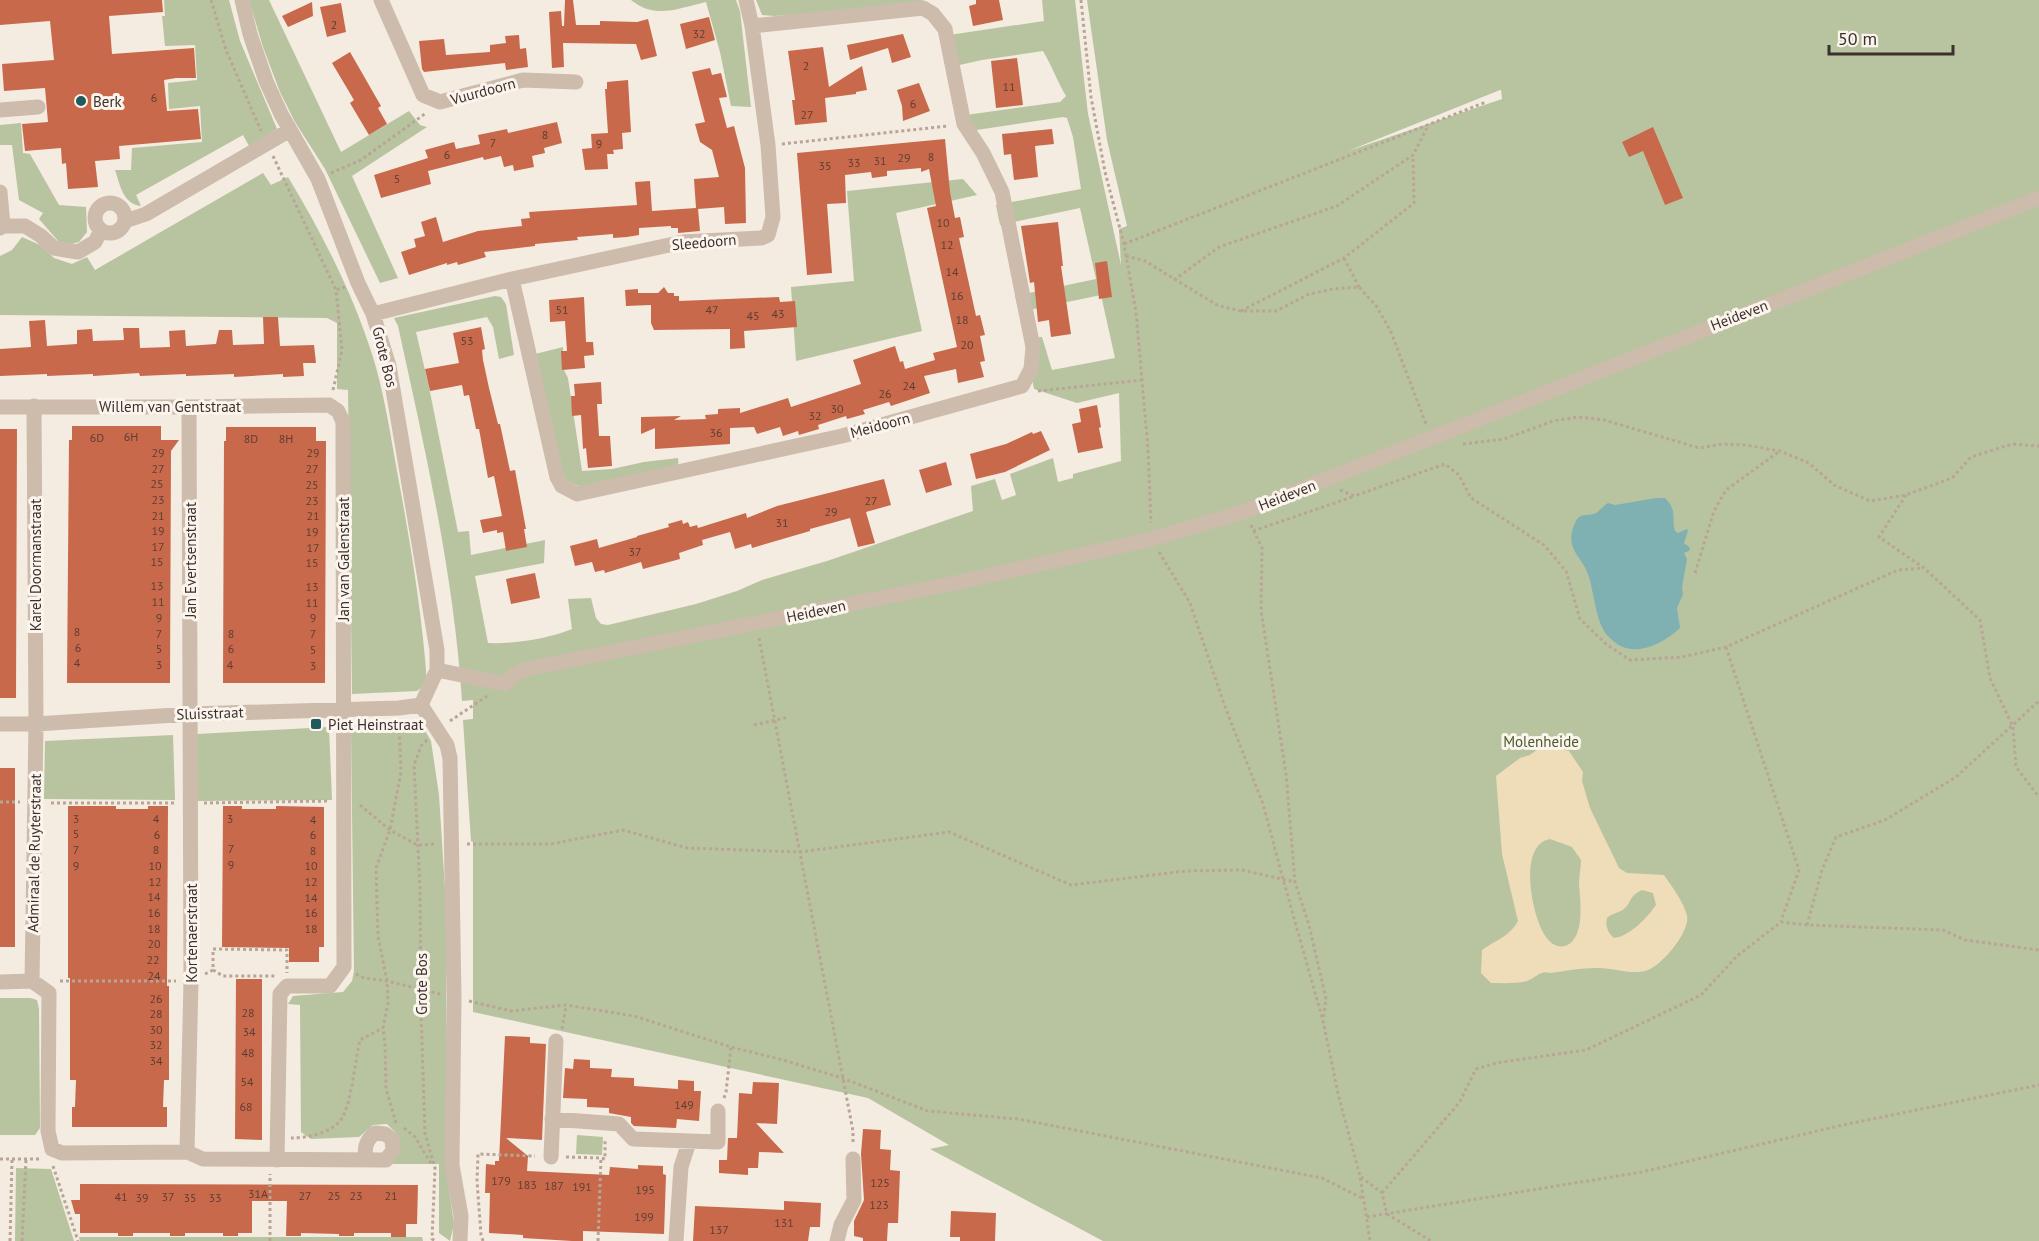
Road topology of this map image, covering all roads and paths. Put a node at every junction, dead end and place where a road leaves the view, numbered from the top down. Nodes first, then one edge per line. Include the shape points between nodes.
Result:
1 (211, 0) edge
2 (242, 0) edge
3 (381, 0) edge
4 (746, 0) edge
5 (1081, 0) edge
6 (931, 7) edge
7 (752, 26) junction
8 (576, 82) dead end
9 (440, 102) junction
10 (1486, 102) dead end
11 (38, 107) dead end
12 (0, 110) edge
13 (964, 124) junction
14 (1428, 126) junction
15 (290, 130) junction
16 (267, 143) junction
17 (768, 145) junction
18 (1413, 154) junction
19 (318, 179) junction
20 (0, 192) edge
21 (2039, 198) edge
22 (125, 221) junction
23 (2, 227) edge
24 (101, 230) junction
25 (1124, 244) junction
26 (1344, 258) junction
27 (512, 279) junction
28 (1173, 280) dead end
29 (358, 283) junction
30 (1359, 287) dead end
31 (336, 290) junction
32 (1240, 311) dead end
33 (373, 314) junction
34 (1143, 380) junction
35 (1022, 386) junction
36 (0, 406) edge
37 (34, 406) junction
38 (189, 407) junction
39 (334, 408) junction
40 (1780, 451) dead end
41 (1322, 482) junction
42 (1906, 495) dead end
43 (1354, 496) junction
44 (1246, 511) junction
45 (1253, 531) junction
46 (1152, 539) junction
47 (1924, 568) junction
48 (1695, 573) dead end
49 (756, 624) junction
50 (1726, 647) junction
51 (437, 670) junction
52 (505, 684) junction
53 (2039, 701) edge
54 (421, 705) junction
55 (343, 708) junction
56 (399, 708) junction
57 (191, 714) junction
58 (789, 717) dead end
59 (774, 721) junction
60 (0, 724) edge
61 (36, 724) junction
62 (754, 726) dead end
63 (2013, 727) junction
64 (436, 731) junction
65 (2039, 797) edge
66 (344, 801) junction
67 (0, 802) edge
68 (34, 802) junction
69 (390, 830) junction
70 (451, 844) junction
71 (417, 845) junction
72 (800, 852) junction
73 (1282, 879) junction
74 (1295, 882) junction
75 (1781, 922) junction
76 (1807, 926) junction
77 (2039, 950) edge
78 (344, 967) junction
79 (213, 970) dead end
80 (276, 976) dead end
81 (32, 981) junction
82 (387, 981) junction
83 (0, 982) edge
84 (422, 990) junction
85 (454, 997) junction
86 (566, 1005) junction
87 (1323, 1021) junction
88 (383, 1028) junction
89 (556, 1041) joint
90 (731, 1047) junction
91 (842, 1078) junction
92 (2039, 1084) edge
93 (718, 1111) joint
94 (552, 1119) junction
95 (853, 1131) dead end
96 (278, 1139) junction
97 (633, 1139) junction
98 (689, 1142) junction
99 (187, 1152) junction
100 (48, 1154) junction
101 (551, 1157) junction
102 (601, 1158) junction
103 (0, 1159) edge
104 (26, 1159) junction
105 (853, 1159) dead end
106 (12, 1160) junction
107 (277, 1160) junction
108 (365, 1160) dead end
109 (435, 1168) junction
110 (1360, 1176) junction
111 (1382, 1192) junction
112 (1364, 1199) junction
113 (1388, 1214) junction
114 (1367, 1217) junction
115 (433, 1240) edge
116 (10, 1241) edge
117 (22, 1241) edge
118 (78, 1241) edge
119 (270, 1241) edge
120 (460, 1241) edge
121 (483, 1241) edge
122 (598, 1241) edge
123 (676, 1241) edge
124 (837, 1241) edge
125 (1370, 1241) edge
126 (1431, 1241) edge

1 - 16 path via 226,50
2 - 15 street, Grote Bos via 266,81
3 - 9 street, Vuurdoorn via 423,95
4 - 7 street, Sleedoorn
5 - 25 path via 1091,97
6 - 7 street
6 - 13 street via 945,28
7 - 17 street, Sleedoorn
8 - 9 street, Vuurdoorn via 523,80
9 - 19 path via 362,160
10 - 14 path
11 - 12 street
13 - 17 path
13 - 35 street via 1002,192 1033,347 1031,369
14 - 18 path
14 - 25 path
15 - 16 street
15 - 19 street, Grote Bos
16 - 22 street via 146,214
16 - 31 path
17 - 27 street, Sleedoorn via 773,217 768,235 683,242
18 - 26 path via 1414,203
18 - 28 path via 1336,206 1219,247
19 - 29 street, Grote Bos
20 - 23 street
21 - 41 street, Heideven
22 - 24 street via 120,230
22 - 24 street via 124,212 109,202 95,213
23 - 24 street via 25,226 54,248 78,252 95,242
25 - 34 path
26 - 30 path
26 - 32 path
27 - 33 street, Sleedoorn
27 - 35 street, Meidoorn via 556,477 562,486 577,494 842,436
29 - 31 path
29 - 33 street, Grote Bos
31 - 39 path via 342,350
33 - 51 street, Grote Bos via 389,366 434,624
34 - 35 path via 1034,392
34 - 46 path
36 - 37 street, Willem van Gentstraat
37 - 38 street, Willem van Gentstraat
37 - 61 street, Karel Doormanstraat
38 - 39 street, Willem van Gentstraat
38 - 57 street, Jan Evertsenstraat
39 - 55 street, Jan van Galenstraat via 343,422
40 - 48 path via 1726,490 1714,511
41 - 43 path
41 - 44 street, Heideven
42 - 47 path via 1879,537
43 - 45 path
43 - 50 path via 1445,464 1459,475 1471,498 1544,545 1566,571 1580,619 1614,650 1630,660 1682,657
44 - 45 path
44 - 46 street, Heideven
45 - 74 path via 1262,548 1261,610 1286,774
46 - 49 street, Heideven
46 - 73 path via 1190,603 1263,804
47 - 50 path via 1898,570
47 - 63 path via 1980,620 1990,678
49 - 52 street, Heideven via 526,669
49 - 59 path
50 - 75 path via 1799,870
51 - 52 street
51 - 54 street, Grote Bos
52 - 64 path
53 - 63 path
54 - 56 street, Sluisstraat
54 - 64 street
55 - 56 street, Sluisstraat
55 - 57 street, Sluisstraat
55 - 66 street
56 - 69 path via 401,772
57 - 61 street, Sluisstraat
57 - 99 street, Kortenaerstraat
58 - 59 path
59 - 62 path
59 - 72 path
60 - 61 street, Sluisstraat
61 - 68 street, Admiraal de Ruyterstraat
63 - 65 path via 2016,767
63 - 76 path via 1956,777 1885,820 1836,837 1822,870
64 - 70 street via 447,745 450,758
64 - 71 path, Grote Bos via 421,746 414,765
66 - 69 path via 359,804
66 - 78 street
67 - 68 path
68 - 81 street, Admiraal de Ruyterstraat
69 - 71 path
69 - 82 path via 376,868 378,936
70 - 71 path
70 - 72 path via 551,844 623,830 687,849
70 - 85 street
71 - 84 path, Grote Bos
72 - 73 path via 949,832 1071,885 1242,870
72 - 91 path
73 - 74 path
73 - 87 path
74 - 87 path via 1326,999
75 - 76 path
75 - 111 path via 1737,956 1701,995 1586,1050 1476,1069 1459,1102
76 - 77 path via 1943,930 1965,940
78 - 82 path via 364,978
78 - 96 street via 330,986 287,986 280,994
79 - 80 path via 224,976
81 - 83 street
81 - 100 street via 49,993
82 - 84 path
82 - 88 path
84 - 85 path
84 - 109 path, Grote Bos via 425,1134
85 - 86 path via 511,1011
85 - 120 street via 452,1165
86 - 89 path via 564,1026
86 - 90 path via 634,1016
87 - 110 path
88 - 96 path via 360,1040 342,1118 334,1127 306,1138
88 - 109 path via 386,1089 396,1123 415,1137
89 - 94 street
90 - 91 path
90 - 93 path via 726,1092
91 - 95 path
91 - 112 path via 928,1111 1018,1119 1322,1178
92 - 113 path via 1642,1172
93 - 98 street via 718,1142
94 - 97 street via 619,1124
94 - 101 street
96 - 107 street
97 - 98 street
97 - 102 path via 605,1138 605,1159
98 - 123 street via 681,1167
99 - 100 street
99 - 107 street via 202,1159
100 - 104 path
100 - 118 path
101 - 102 path
101 - 121 path via 478,1154
102 - 122 path
103 - 106 path
104 - 106 path
104 - 117 path
105 - 124 street via 854,1200
106 - 116 path
107 - 108 street
107 - 119 path via 270,1167
109 - 115 path, Grote Bos
110 - 111 path
110 - 112 path
111 - 113 path
112 - 114 path
113 - 114 path
113 - 126 path
114 - 125 path

